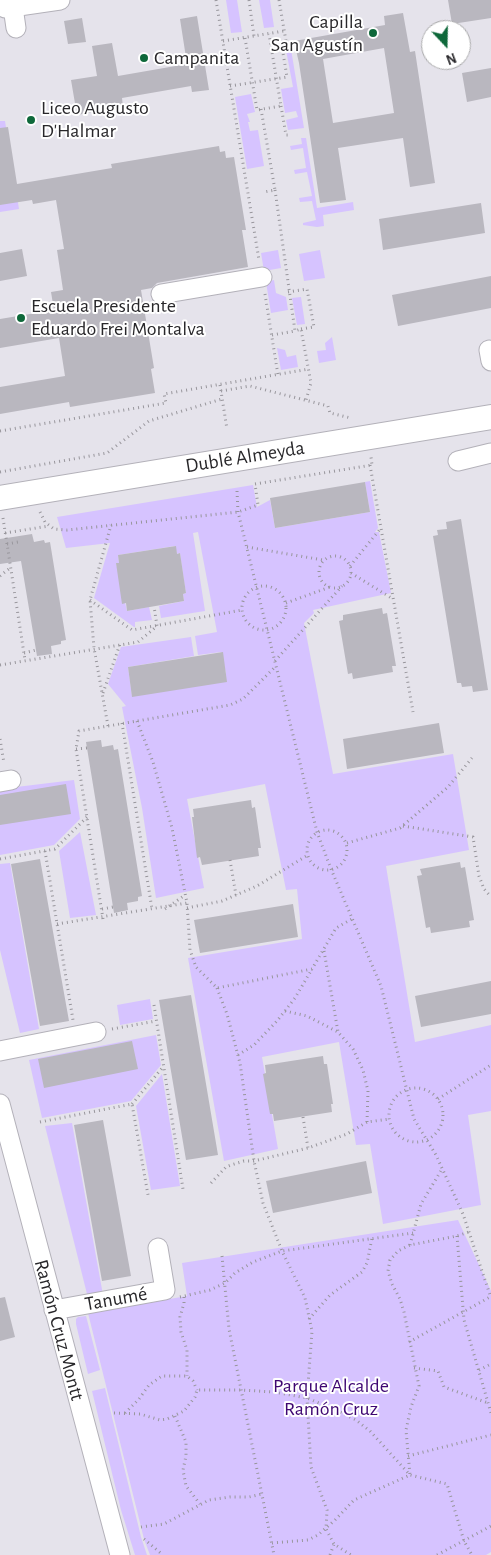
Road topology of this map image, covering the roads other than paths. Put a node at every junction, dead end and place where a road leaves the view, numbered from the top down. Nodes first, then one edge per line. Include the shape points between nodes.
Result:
1 (60, 0) edge
2 (8, 3) edge
3 (16, 28) dead end
4 (262, 277) road end
5 (161, 294) dead end
6 (490, 422) edge
7 (491, 453) edge
8 (458, 461) dead end
9 (2, 508) edge
10 (96, 1032) road end
11 (0, 1051) edge
12 (1, 1113) edge
13 (158, 1248) dead end
14 (54, 1310) junction
15 (120, 1555) edge

1 - 2 street
2 - 3 street
4 - 5 street
6 - 9 main road, Dublé Almeyda
7 - 8 street
10 - 11 street
12 - 14 street, Ramón Cruz Montt
13 - 14 street, Tanumé via 165,1290
14 - 15 street, Ramón Cruz Montt

